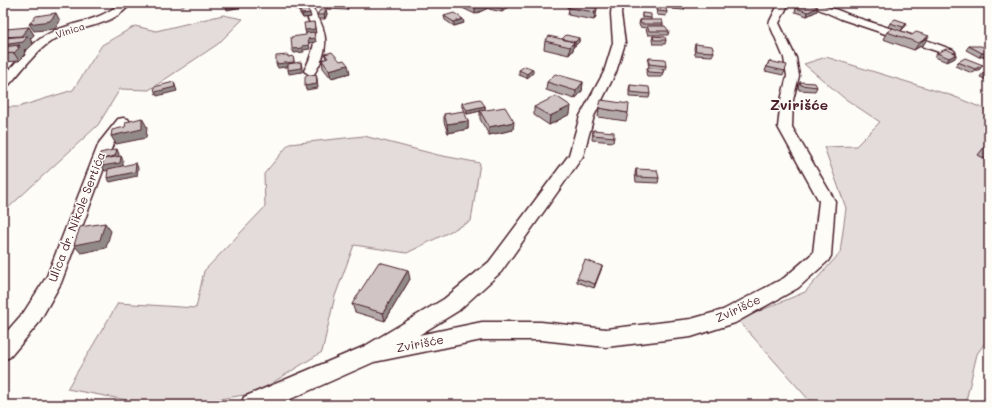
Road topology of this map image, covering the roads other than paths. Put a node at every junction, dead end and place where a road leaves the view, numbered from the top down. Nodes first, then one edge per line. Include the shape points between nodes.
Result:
1 (126, 3) edge
2 (303, 3) edge
3 (617, 3) edge
4 (784, 3) edge
5 (810, 3) edge
6 (949, 52) edge
7 (310, 71) dead end
8 (3, 84) edge
9 (124, 122) edge
10 (3, 350) edge
11 (372, 353) junction
12 (252, 405) edge

1 - 8 street, Vinica via 109,18 53,36
2 - 7 street via 315,17 320,29 318,56
3 - 11 street, Zvirišće via 619,43 610,72 587,116 576,156 550,194 495,267 451,305
4 - 11 street, Zvirišće via 774,23 790,58 793,76 787,100 785,127 827,201 822,256 792,283 728,316 691,328 606,338 541,331 482,331
5 - 6 street via 853,21 924,41
9 - 10 street, Ulica dr. Nikole Sertića via 106,143 55,278 30,318
11 - 12 street, Zvirišće

